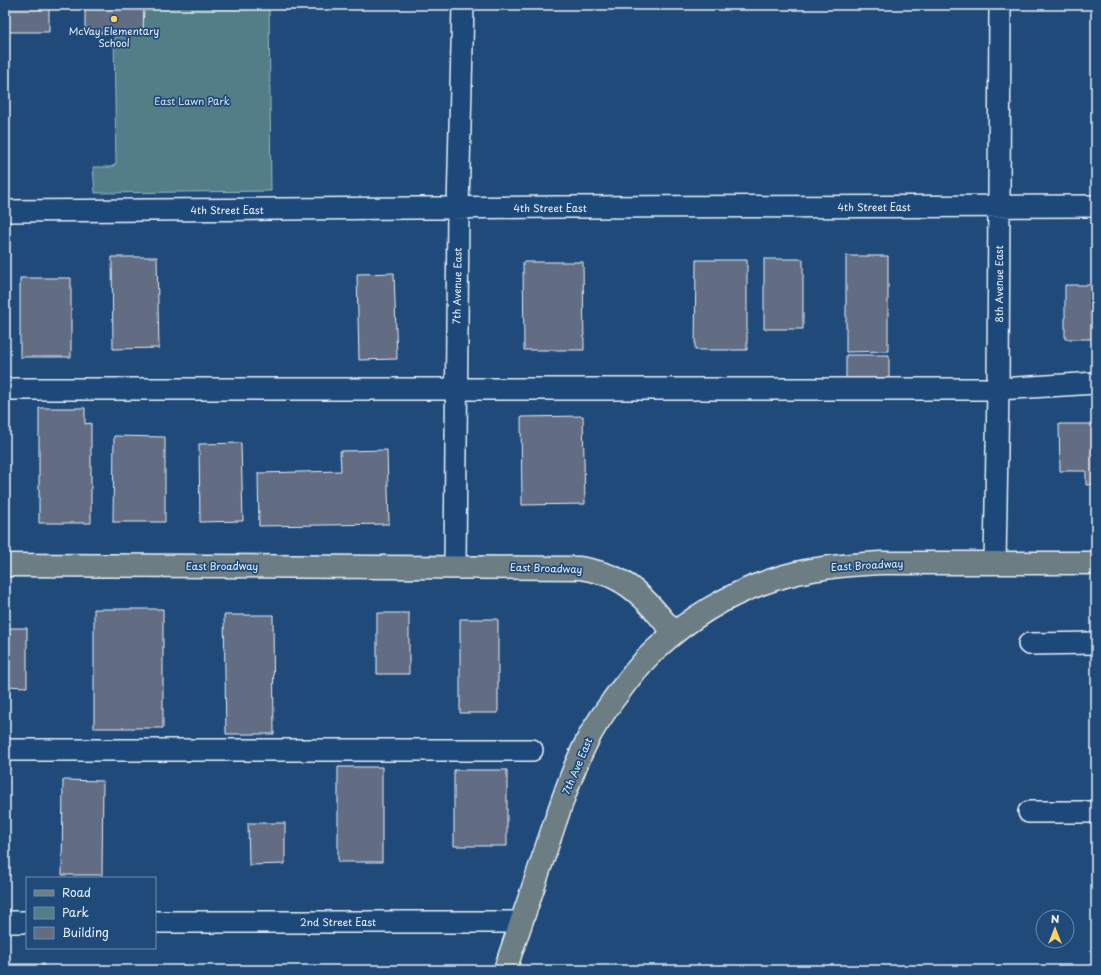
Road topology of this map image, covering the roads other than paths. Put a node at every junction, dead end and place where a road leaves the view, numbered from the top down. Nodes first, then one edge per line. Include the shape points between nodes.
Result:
1 (462, 5) edge
2 (1000, 5) edge
3 (999, 206) junction
4 (1096, 206) edge
5 (458, 208) junction
6 (5, 211) edge
7 (1096, 383) edge
8 (998, 388) junction
9 (5, 389) edge
10 (456, 389) junction
11 (995, 563) junction
12 (1096, 563) edge
13 (5, 566) edge
14 (455, 567) junction
15 (674, 633) junction
16 (1096, 643) edge
17 (1029, 644) dead end
18 (5, 750) edge
19 (532, 750) dead end
20 (1029, 812) dead end
21 (1096, 812) edge
22 (5, 922) edge
23 (26, 922) edge
24 (156, 922) edge
25 (522, 922) junction
26 (505, 970) edge

1 - 5 street, 7th Avenue East
2 - 3 street, 8th Avenue East
3 - 4 street, 4th Street East
3 - 5 street, 4th Street East
3 - 8 street, 8th Avenue East
5 - 6 street, 4th Street East
5 - 10 street, 7th Avenue East
7 - 8 street
8 - 10 street
8 - 11 street, 8th Avenue East
9 - 10 street
10 - 14 street, 7th Avenue East
11 - 12 main road, East Broadway
11 - 15 main road, East Broadway via 880,563 809,570 772,580 735,595 703,612
13 - 14 main road, East Broadway
14 - 15 main road, East Broadway via 580,568 599,572 616,578 648,602
15 - 25 main road, 7th Ave East via 654,650 626,683 589,738 564,795
16 - 17 street
18 - 19 street
20 - 21 street
22 - 23 street
24 - 25 street, 2nd Street East
25 - 26 main road, 7th Ave East

